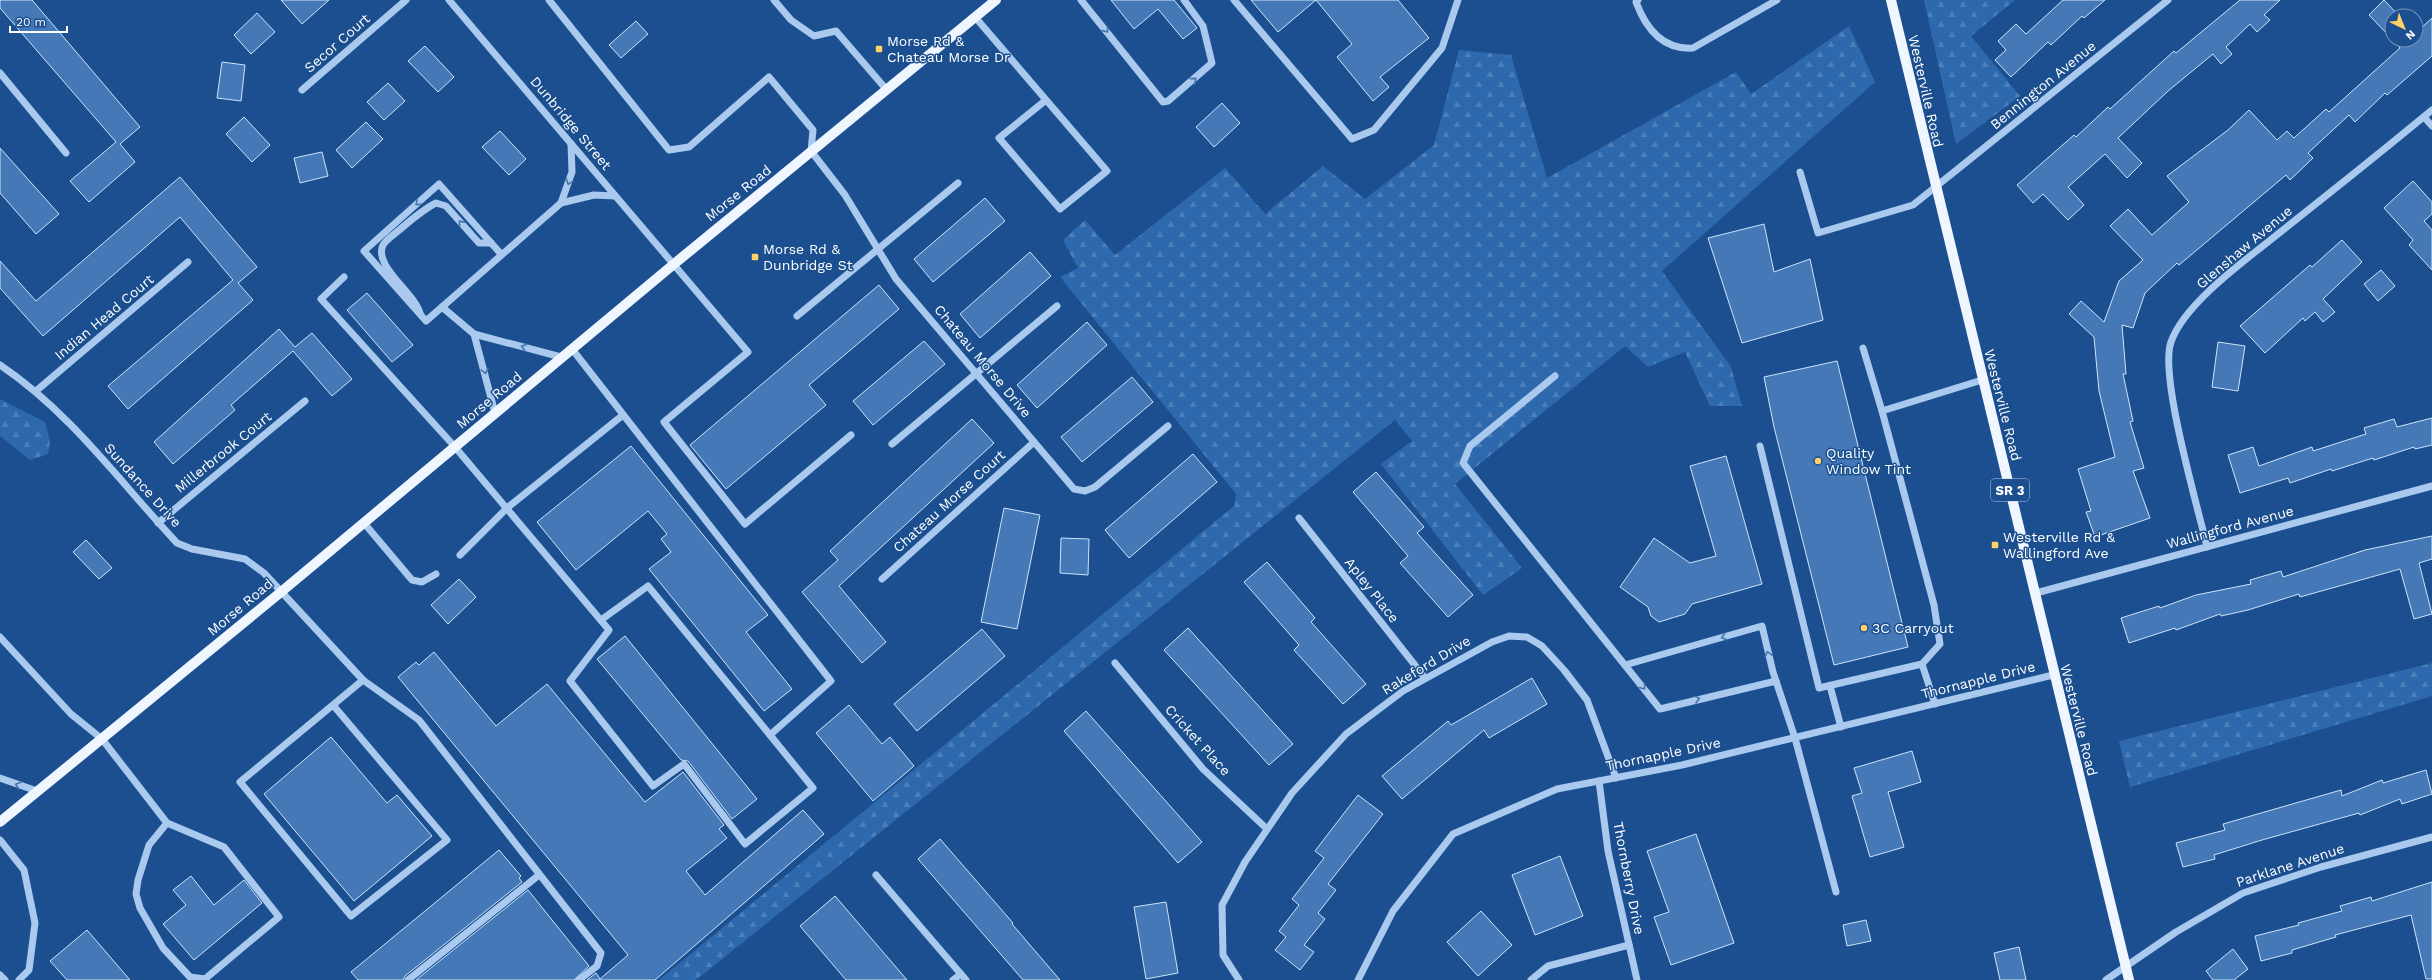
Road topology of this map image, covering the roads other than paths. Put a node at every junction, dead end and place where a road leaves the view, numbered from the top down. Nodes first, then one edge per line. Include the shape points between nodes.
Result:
1 (406, 0) edge
2 (449, 0) edge
3 (548, 0) edge
4 (774, 0) edge
5 (996, 0) edge
6 (1081, 0) edge
7 (1184, 0) edge
8 (1234, 0) edge
9 (1458, 0) edge
10 (1638, 0) edge
11 (1777, 0) edge
12 (1891, 0) edge
13 (2168, 0) edge
14 (975, 17) junction
15 (0, 73) edge
16 (886, 89) junction
17 (302, 90) dead end
18 (1046, 100) junction
19 (2432, 110) edge
20 (2424, 117) junction
21 (2432, 126) edge
22 (571, 144) junction
23 (811, 151) junction
24 (66, 153) dead end
25 (1800, 172) dead end
26 (958, 183) dead end
27 (1935, 189) junction
28 (615, 196) junction
29 (561, 203) junction
30 (491, 243) junction
31 (879, 250) junction
32 (501, 254) junction
33 (188, 262) dead end
34 (674, 264) junction
35 (344, 277) dead end
36 (1057, 306) dead end
37 (442, 307) junction
38 (420, 314) junction
39 (797, 316) dead end
40 (474, 334) junction
41 (572, 348) junction
42 (1863, 348) dead end
43 (561, 358) junction
44 (0, 365) edge
45 (976, 373) junction
46 (1556, 376) dead end
47 (1982, 380) junction
48 (36, 391) junction
49 (306, 401) dead end
50 (1882, 411) junction
51 (494, 413) junction
52 (623, 415) junction
53 (1168, 426) dead end
54 (851, 435) dead end
55 (1034, 442) junction
56 (892, 444) dead end
57 (1760, 446) dead end
58 (455, 447) junction
59 (2432, 486) edge
60 (507, 508) junction
61 (1299, 518) dead end
62 (364, 522) junction
63 (158, 523) junction
64 (2207, 547) junction
65 (460, 555) dead end
66 (436, 574) dead end
67 (882, 579) dead end
68 (281, 592) junction
69 (2036, 593) junction
70 (601, 620) junction
71 (0, 637) edge
72 (1115, 663) dead end
73 (1625, 664) junction
74 (1922, 664) junction
75 (2053, 675) junction
76 (1425, 678) junction
77 (362, 680) junction
78 (1776, 681) junction
79 (1830, 686) junction
80 (1935, 704) junction
81 (333, 705) junction
82 (1841, 727) junction
83 (770, 735) junction
84 (1795, 738) junction
85 (102, 739) junction
86 (0, 778) edge
87 (1616, 778) junction
88 (1599, 781) junction
89 (37, 791) junction
90 (0, 822) edge
91 (167, 823) junction
92 (1268, 829) junction
93 (2432, 837) edge
94 (0, 840) edge
95 (540, 875) junction
96 (876, 875) dead end
97 (1836, 892) dead end
98 (1629, 945) junction
99 (2126, 967) junction
100 (961, 974) junction
101 (0, 975) edge
102 (5, 980) edge
103 (20, 980) edge
104 (408, 980) edge
105 (579, 980) edge
106 (953, 980) edge
107 (966, 980) edge
108 (1239, 980) edge
109 (1358, 980) edge
110 (1531, 980) edge
111 (1637, 980) edge
112 (2106, 980) edge
113 (2129, 980) edge

1 - 17 street, Secor Court
2 - 22 street, Dunbridge Street
3 - 23 street via 669,150 690,147 769,77 813,130
4 - 16 street via 791,20 814,36 836,31
5 - 14 main road, Morse Road
6 -> 7 street via 1163,102 1168,101 1212,62 1203,26
8 - 9 street via 1352,139 1374,130 1442,48
10 - 11 street via 1636,2 1645,24 1657,37 1672,46 1686,48 1693,48
12 - 27 main road, Westerville Road / SR 3
13 - 27 street, Bennington Avenue
14 - 16 main road, Morse Road
14 - 18 street
15 - 24 street
16 - 23 main road, Morse Road
18 - 18 street via 1107,172 1060,209 999,138
19 - 20 street, Glenshaw Avenue
20 - 21 street
20 - 64 street, Glenshaw Avenue via 2221,280 2183,320 2170,343 2172,398
22 - 28 street, Dunbridge Street
22 -> 29 street via 572,172
23 - 31 street, Chateau Morse Drive via 845,195
23 - 34 main road, Morse Road
25 - 27 street, Bennington Avenue via 1818,233 1913,205
26 - 31 street
27 - 47 main road, Westerville Road / SR 3
28 - 29 street via 594,195
28 - 34 street, Dunbridge Street
29 - 32 street
30 - 32 street
30 -> 38 street via 479,243 446,206 436,203 426,207 390,238 383,245 380,255 384,265 417,303
30 -> 38 street via 439,184 364,251
31 - 39 street
31 - 45 street, Chateau Morse Drive via 896,279
32 - 37 street
33 - 48 street, Indian Head Court
34 - 41 main road, Morse Road
34 - 54 street, Dunbridge Street via 748,352 664,422 745,524
35 - 58 street via 321,299
36 - 45 street
37 - 38 street via 426,321
37 - 40 street
43 -> 40 street
40 -> 51 street
41 - 43 main road, Morse Road
41 - 52 street
42 - 50 street
43 - 51 main road, Morse Road
44 - 48 street, Sundance Drive
45 - 55 street, Chateau Morse Drive
45 - 56 street
46 - 73 street via 1470,446 1463,463
47 - 50 street
47 - 69 main road, Westerville Road / SR 3
48 - 63 street, Sundance Drive via 86,441
49 - 63 street, Millerbrook Court
50 - 74 street via 1934,605 1940,644
51 - 58 main road, Morse Road
52 - 60 street
52 - 83 street via 831,681
53 - 55 street, Chateau Morse Drive via 1095,487 1085,491 1074,489
55 - 67 street, Chateau Morse Court
57 - 79 street via 1819,688
58 - 60 street
58 - 62 main road, Morse Road
59 - 64 street, Wallingford Avenue
60 - 65 street
60 - 70 street
61 - 76 street, Apley Place
62 - 66 street via 412,580 422,582
62 - 68 main road, Morse Road
63 - 68 street, Sundance Drive via 177,543 192,550 245,559
64 - 69 street, Wallingford Avenue
68 - 77 street, Sundance Drive
68 - 85 main road, Morse Road
69 - 75 main road, Westerville Road / SR 3
70 - 83 street via 648,586
70 - 83 street via 609,630 570,681 653,786 684,764 745,844 813,788
71 - 85 street via 71,714
72 - 92 street, Cricket Place via 1203,769
73 -> 78 street via 1660,709
78 -> 73 street via 1762,626
74 - 79 street
74 - 80 street
75 - 80 street, Thornapple Drive
75 - 99 main road, Westerville Road / SR 3
76 - 87 street, Rakeford Drive via 1492,642 1509,636 1527,637 1542,646 1587,700
76 - 92 street, Rakeford Drive via 1403,691 1346,734 1292,794
77 - 81 street
77 - 95 street, Sundance Drive via 419,720
78 - 84 street
79 - 82 street
80 - 82 street, Thornapple Drive
81 - 81 street via 240,782 351,916 447,840
82 - 84 street, Thornapple Drive
84 - 87 street, Thornapple Drive
84 - 97 street
85 - 89 main road, Morse Road
85 - 91 street
89 -> 86 street
87 - 88 street, Thornapple Drive
88 - 98 street, Thornberry Drive via 1608,851
88 - 109 street, Thornapple Drive via 1557,789 1453,834 1393,911
89 - 90 main road, Morse Road
91 - 91 street via 224,847 279,917 205,979 190,977 163,948 140,908 136,894 149,845
92 - 108 street, Rakeford Drive via 1245,862 1222,906 1223,955
93 - 99 street, Parklane Avenue via 2321,867 2243,892 2176,932
94 - 103 street via 24,870 35,923 29,970
95 - 104 street
95 - 105 street, Sundance Drive via 600,953 597,966
96 - 100 street
98 - 110 street via 1548,966
98 - 111 street, Thornberry Drive
99 - 112 street, Parklane Avenue
99 - 113 main road, Westerville Road / SR 3
100 - 106 street
100 - 107 street
101 - 102 street

